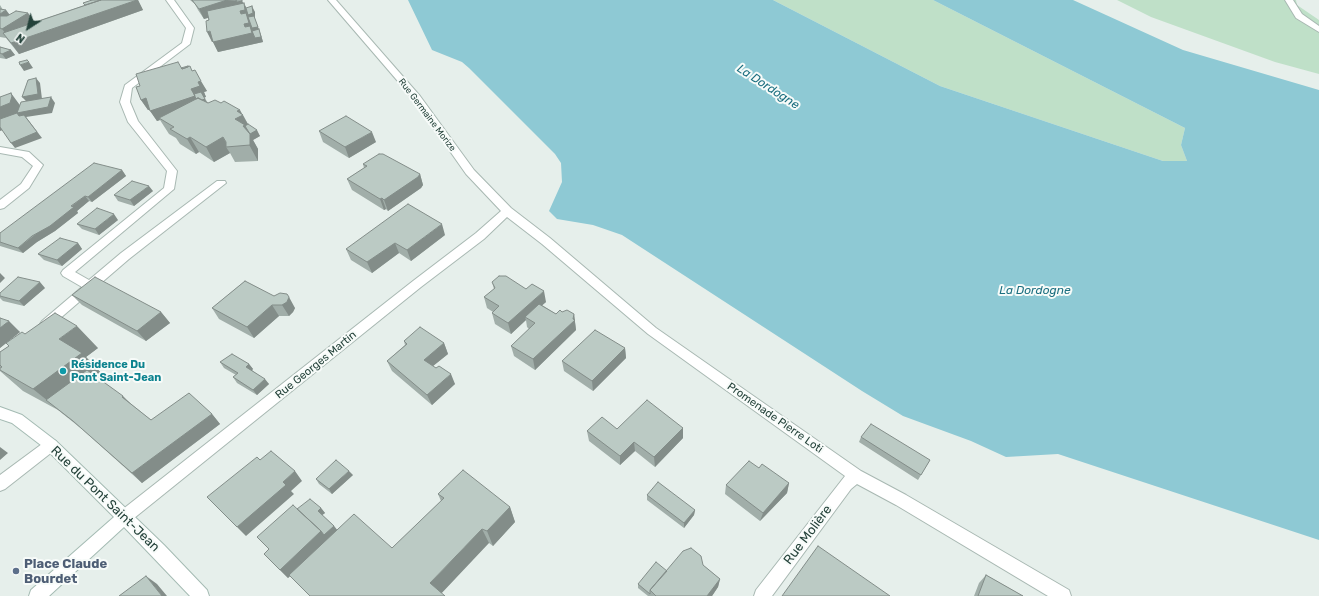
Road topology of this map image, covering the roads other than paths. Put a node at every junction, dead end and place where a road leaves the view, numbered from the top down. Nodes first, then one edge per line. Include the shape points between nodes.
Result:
1 (170, 0) edge
2 (332, 0) edge
3 (1289, 0) edge
4 (1319, 30) edge
5 (0, 150) edge
6 (221, 183) dead end
7 (0, 205) edge
8 (507, 211) junction
9 (90, 286) junction
10 (36, 333) edge
11 (0, 413) edge
12 (50, 445) junction
13 (856, 476) junction
14 (0, 484) edge
15 (123, 518) junction
16 (37, 596) edge
17 (202, 596) edge
18 (762, 596) edge
19 (1063, 596) edge

1 - 9 street via 190,28 186,44 128,87 125,102 133,122 172,171 169,188 67,273
2 - 8 street, Rue Germaine Morize via 417,98 470,172
3 - 4 street via 1299,16
5 - 7 street via 25,154 38,165 25,186
6 - 9 street
8 - 13 street, Promenade Pierre Loti via 652,331
8 - 15 street, Rue Georges Martin via 480,236
9 - 10 street
11 - 12 street, Rue du Pont Saint-Jean via 17,419
12 - 14 street
12 - 15 street, Rue du Pont Saint-Jean
13 - 18 street, Rue Molière via 846,484
13 - 19 street, Promenade Pierre Loti
15 - 16 street, Rue Georges Martin
15 - 17 street, Rue du Pont Saint-Jean

